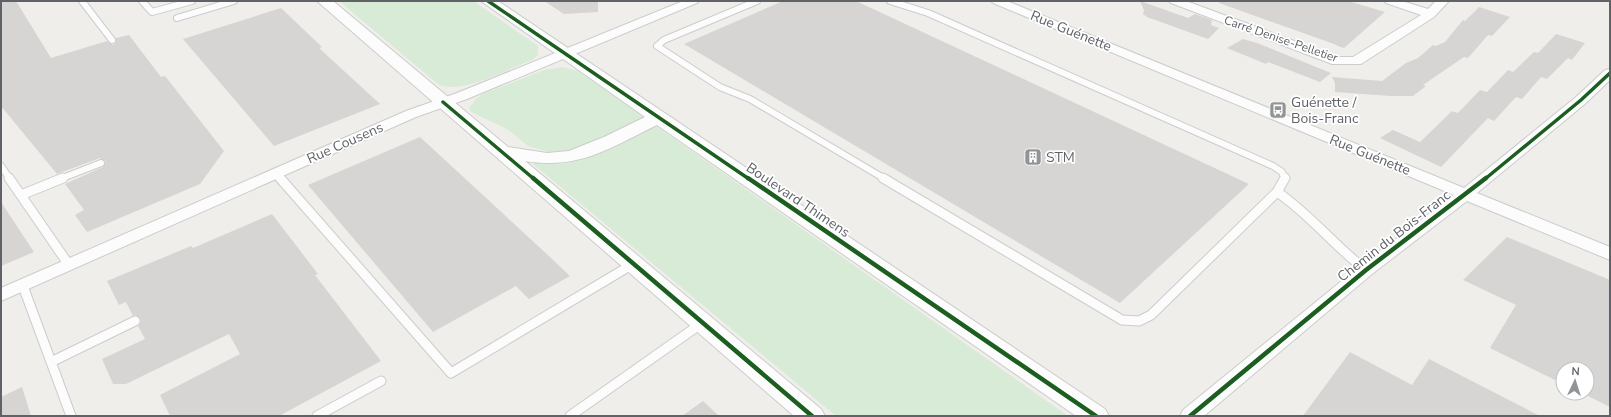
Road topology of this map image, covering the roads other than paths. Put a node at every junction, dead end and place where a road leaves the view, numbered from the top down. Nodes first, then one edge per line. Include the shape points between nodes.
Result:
1 (82, 1) edge
2 (142, 1) edge
3 (192, 1) edge
4 (234, 1) edge
5 (324, 1) edge
6 (488, 1) edge
7 (693, 1) edge
8 (758, 1) edge
9 (890, 1) edge
10 (997, 1) edge
11 (1175, 1) edge
12 (1390, 1) edge
13 (1443, 1) edge
14 (1430, 14) junction
15 (177, 18) dead end
16 (112, 40) dead end
17 (565, 54) junction
18 (1609, 76) edge
19 (442, 102) junction
20 (658, 117) junction
21 (503, 152) junction
22 (101, 163) dead end
23 (1, 166) edge
24 (276, 174) junction
25 (1277, 192) junction
26 (1466, 194) junction
27 (21, 195) junction
28 (1610, 254) edge
29 (634, 264) junction
30 (69, 265) junction
31 (1366, 270) junction
32 (23, 286) junction
33 (1, 295) edge
34 (135, 321) dead end
35 (703, 323) junction
36 (51, 362) junction
37 (381, 381) dead end
38 (71, 416) edge
39 (317, 416) edge
40 (570, 416) edge
41 (812, 416) edge
42 (1096, 416) edge
43 (1190, 416) edge

1 - 16 lane
2 - 3 lane via 152,12
4 - 15 lane
5 - 19 street
6 - 17 street, Boulevard Thimens
7 - 17 street, Rue Cousens
8 - 25 lane via 657,44 658,48 720,87 750,99 1122,320 1139,321 1151,315
9 - 25 lane via 928,13 1273,166 1283,173 1286,180
10 - 26 street, Rue Guénette
11 - 14 street, Carré Denise-Pelletier via 1337,61 1356,61
12 - 14 street
13 - 14 street, Carré Denise-Pelletier
17 - 19 street, Rue Cousens
17 - 20 street, Boulevard Thimens
18 - 26 street, Chemin du Bois-Franc
19 - 21 street
19 - 24 street, Rue Cousens
20 - 21 street via 570,156 553,158
20 - 42 street, Boulevard Thimens
21 - 29 street
22 - 27 lane
23 - 27 lane
24 - 29 lane via 450,373
24 - 30 street, Rue Cousens
25 - 31 lane via 1301,209 1347,256
26 - 28 street, Rue Guénette
26 - 31 street, Chemin du Bois-Franc
27 - 30 lane
29 - 35 street
30 - 32 street, Rue Cousens
31 - 43 street, Chemin du Bois-Franc
32 - 33 street, Rue Cousens
32 - 36 lane
34 - 36 lane
35 - 40 lane
35 - 41 street
36 - 38 lane
37 - 39 lane

